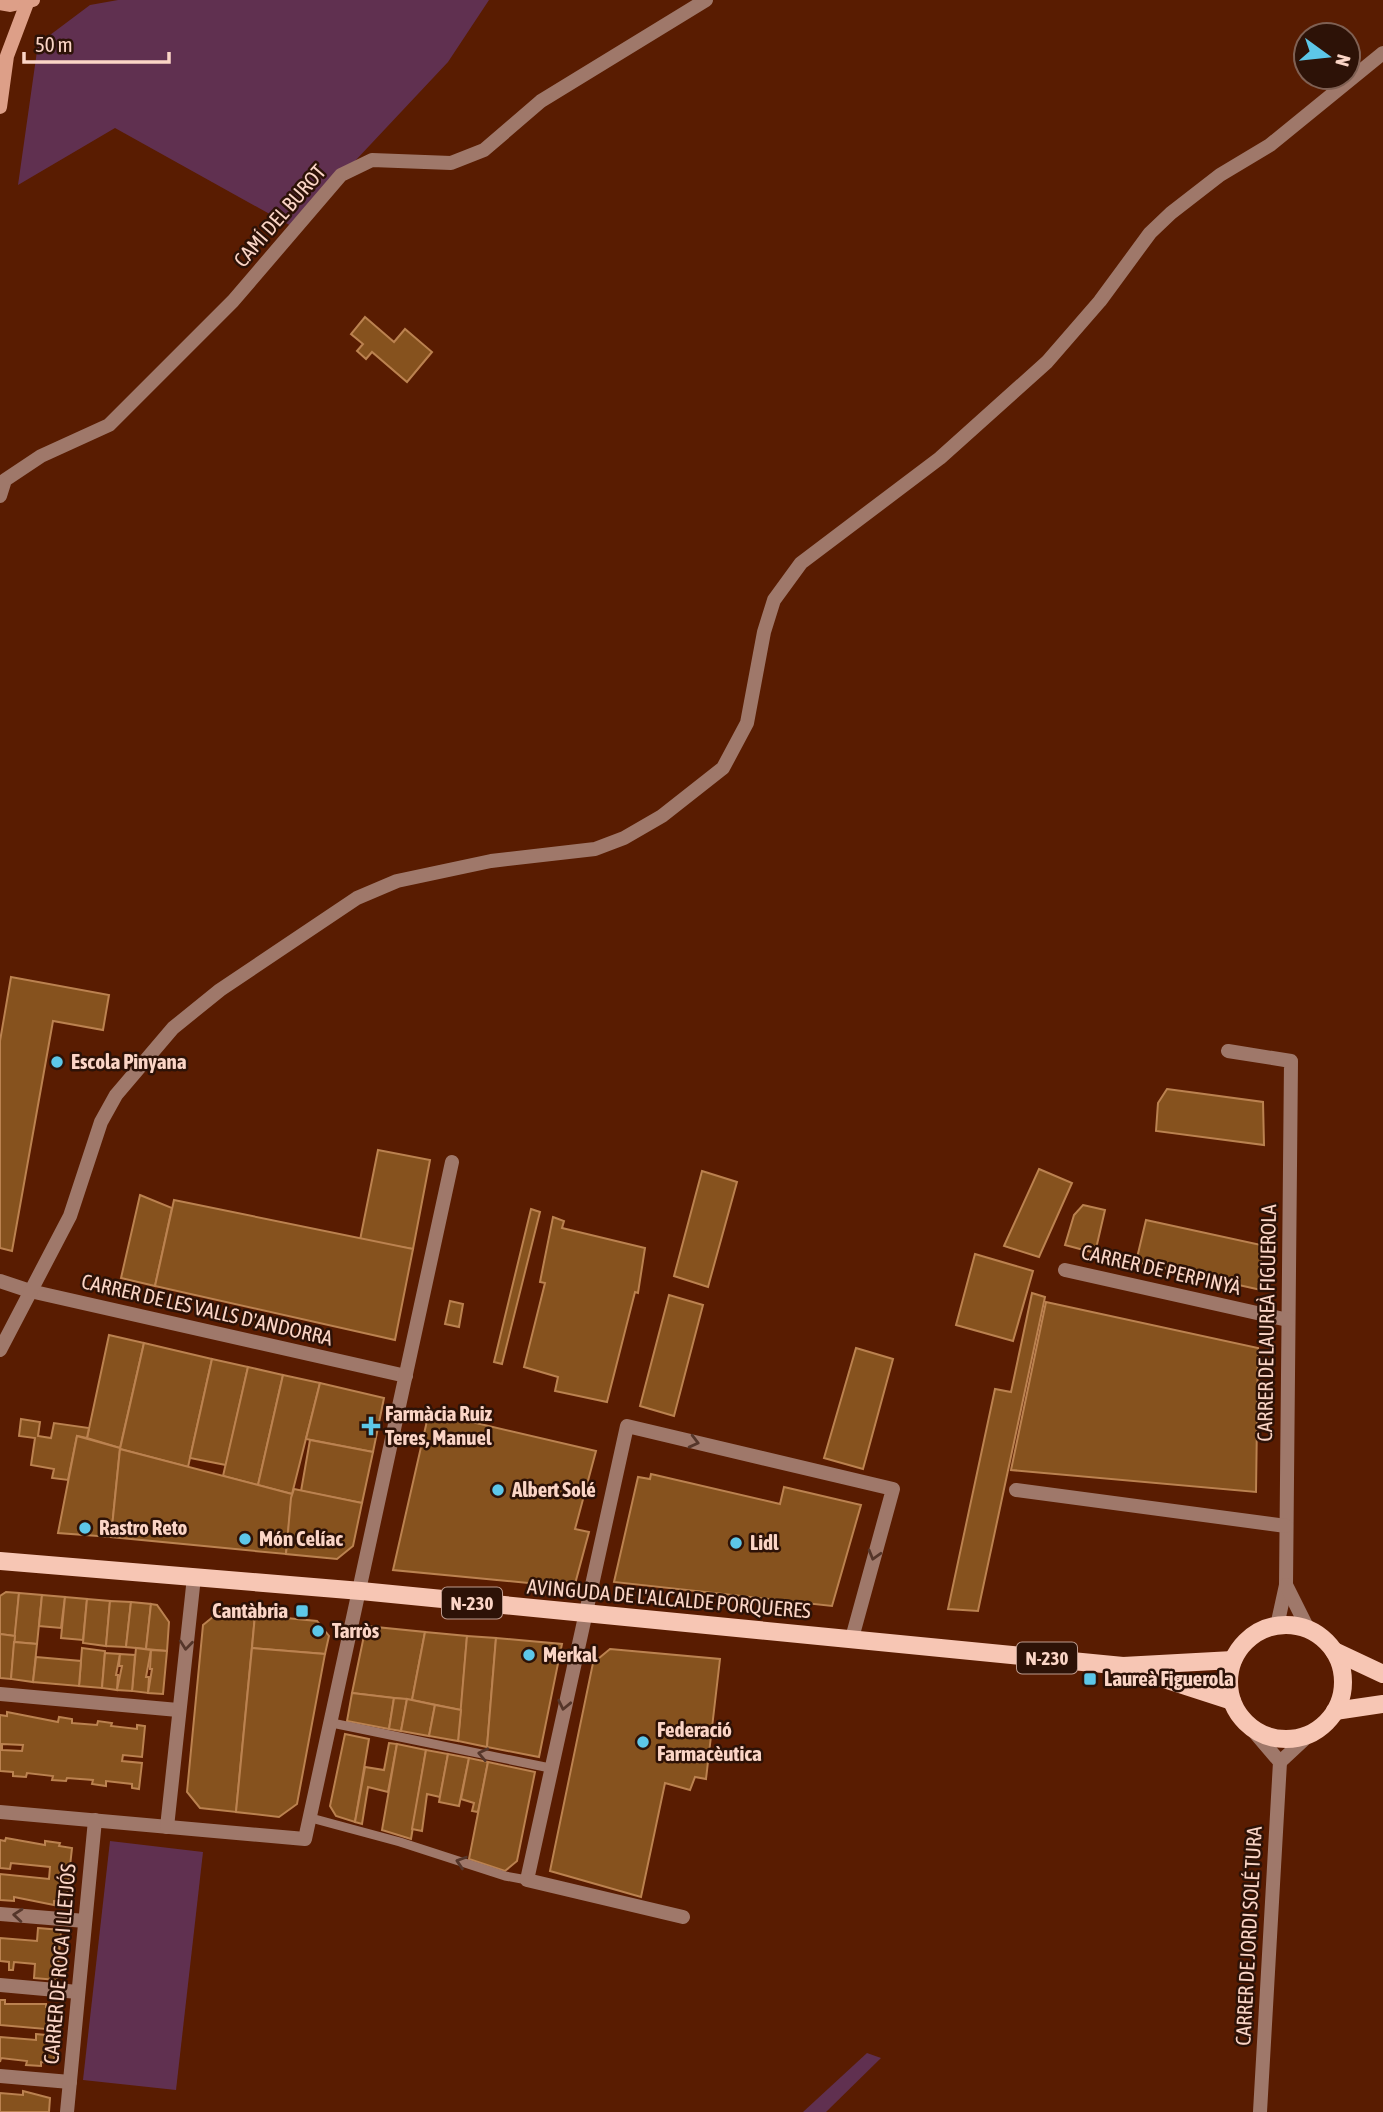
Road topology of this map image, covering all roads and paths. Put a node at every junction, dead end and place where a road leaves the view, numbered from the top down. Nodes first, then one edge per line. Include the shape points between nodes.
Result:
1 (706, 0) edge
2 (30, 1) edge
3 (0, 3) edge
4 (1383, 53) edge
5 (0, 107) edge
6 (0, 496) edge
7 (1228, 1051) dead end
8 (452, 1161) dead end
9 (1065, 1270) dead end
10 (0, 1281) edge
11 (30, 1291) junction
12 (1288, 1320) junction
13 (0, 1350) edge
14 (406, 1376) junction
15 (1016, 1490) dead end
16 (1286, 1526) junction
17 (0, 1561) edge
18 (194, 1577) junction
19 (1286, 1585) junction
20 (361, 1591) junction
21 (584, 1614) junction
22 (1276, 1626) junction
23 (1308, 1629) junction
24 (852, 1638) junction
25 (1334, 1651) junction
26 (1233, 1660) junction
27 (1124, 1666) junction
28 (1383, 1674) edge
29 (0, 1694) edge
30 (1232, 1701) junction
31 (1383, 1704) edge
32 (178, 1710) junction
33 (1335, 1711) junction
34 (332, 1723) junction
35 (1250, 1727) junction
36 (1309, 1735) junction
37 (1280, 1762) junction
38 (550, 1768) junction
39 (0, 1812) edge
40 (311, 1818) junction
41 (95, 1820) junction
42 (167, 1827) junction
43 (527, 1880) junction
44 (0, 1914) edge
45 (683, 1917) dead end
46 (85, 1921) junction
47 (0, 1985) edge
48 (78, 1992) junction
49 (0, 2076) edge
50 (70, 2082) junction
51 (68, 2112) edge
52 (1260, 2112) edge

1 - 6 street, CAMÍ DEL BUROT via 541,101 484,150 451,163 372,160 341,175 233,301 109,425 41,456 5,480
2 - 3 street
2 - 5 street via 7,55
4 - 11 street via 1270,145 1171,212 1047,362 940,458 801,563 774,600 747,723 723,768 662,816 595,849 424,875 357,898 220,990 173,1028 129,1077 101,1122 70,1216
7 - 12 street, CARRER DE LAUREÀ FIGUEROLA via 1290,1061
8 - 14 street
9 - 12 street, CARRER DE PERPINYÀ
10 - 11 street, CARRER DE LES VALLS D'ANDORRA
11 - 13 street
11 - 14 street, CARRER DE LES VALLS D'ANDORRA
12 - 16 street, CARRER DE LAUREÀ FIGUEROLA
14 - 20 street
15 - 16 street
16 - 19 street, CARRER DE LAUREÀ FIGUEROLA
17 - 18 main road, AVINGUDA DE L'ALCALDE PORQUERES / N-230
18 - 20 main road, AVINGUDA DE L'ALCALDE PORQUERES / N-230
18 -> 32 street
19 - 22 street, CARRER DE LAUREÀ FIGUEROLA
19 - 23 street, CARRER DE LAUREÀ FIGUEROLA
20 - 21 main road, AVINGUDA DE L'ALCALDE PORQUERES / N-230
20 - 34 street
21 - 24 main road, AVINGUDA DE L'ALCALDE PORQUERES / N-230
21 -> 24 street via 627,1426 893,1489
21 -> 38 street
22 - 23 main road
22 - 26 main road via 1258,1632
23 - 25 main road
24 - 27 main road, AVINGUDA DE L'ALCALDE PORQUERES / N-230
25 - 28 main road
25 - 33 main road via 1343,1681
26 - 27 main road, N-230
26 - 30 main road
27 - 30 main road, N-230
29 - 32 street
30 - 35 main road
31 - 33 main road
32 - 42 street
33 - 36 main road
38 -> 34 lane
34 - 40 street
35 - 36 main road via 1278,1739
35 - 37 street
36 - 37 street
37 - 52 street, CARRER DE JORDI SOLÉ TURA
38 - 43 street
39 - 41 street
40 - 42 street via 305,1839
43 -> 40 lane
41 - 42 street
41 - 46 street, CARRER DE ROCA I LLETJÓS
43 - 45 street
46 -> 44 street
46 - 48 street, CARRER DE ROCA I LLETJÓS
47 - 48 street
48 - 50 street, CARRER DE ROCA I LLETJÓS
49 - 50 street
50 - 51 street, CARRER DE ROCA I LLETJÓS

